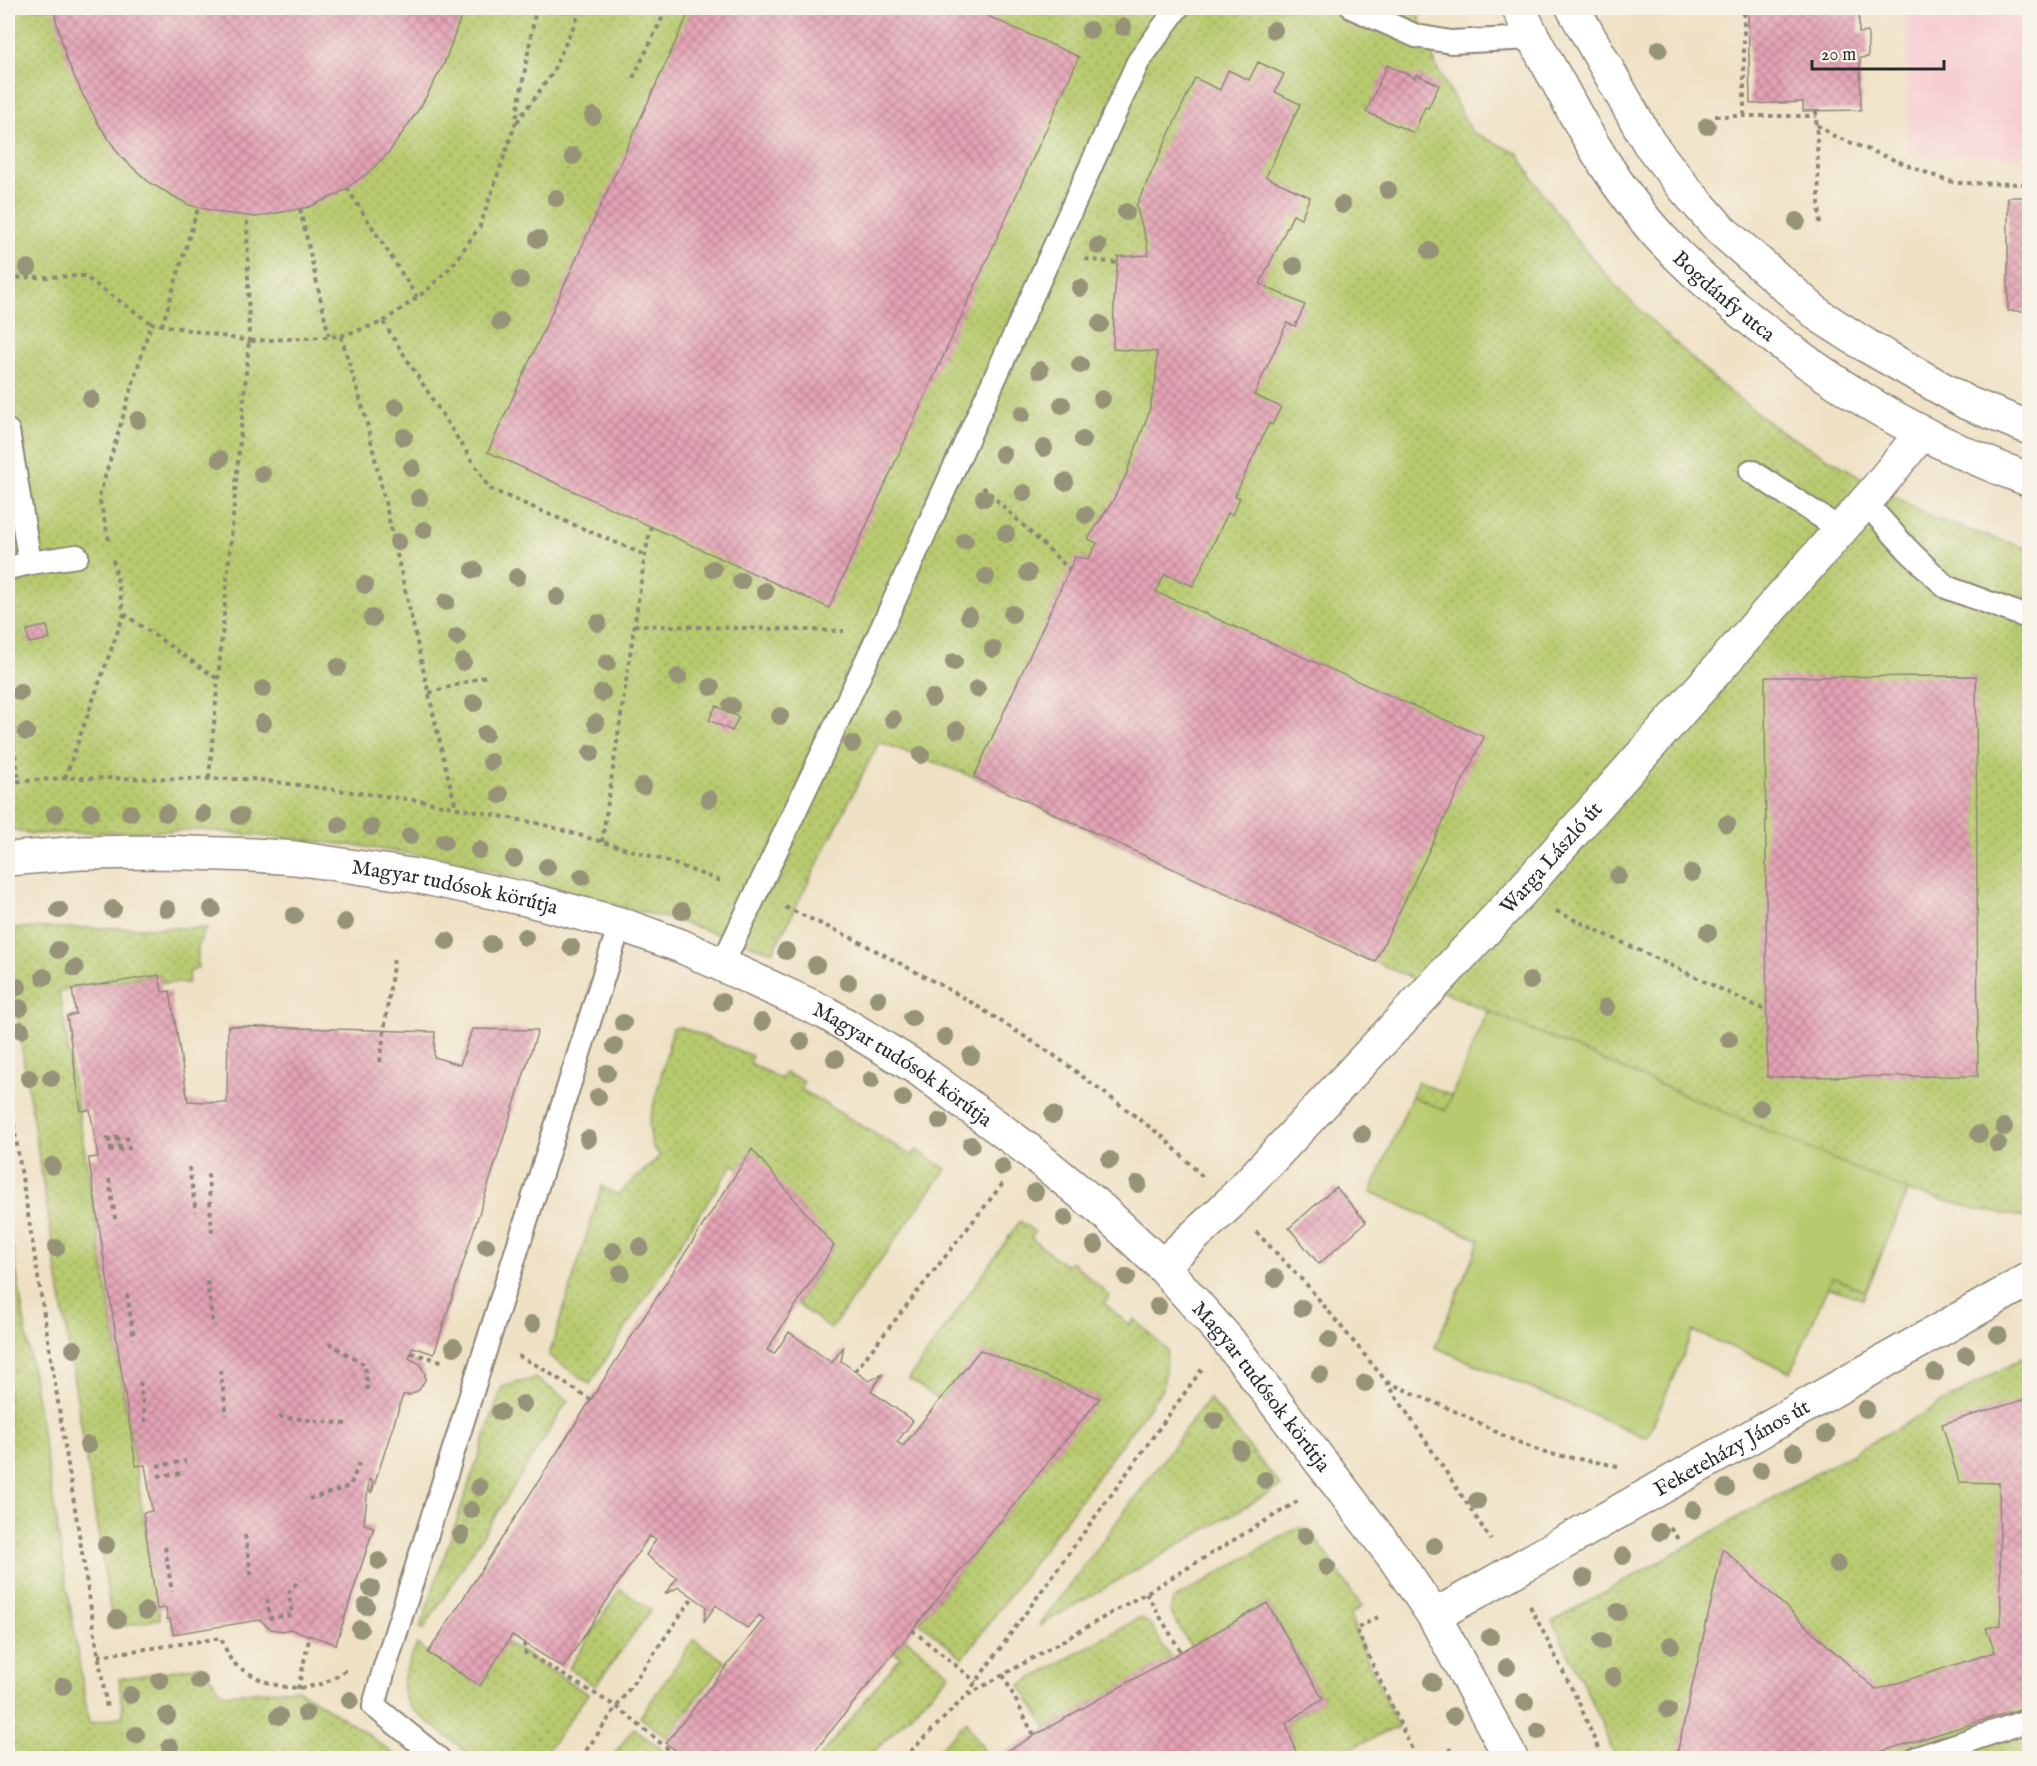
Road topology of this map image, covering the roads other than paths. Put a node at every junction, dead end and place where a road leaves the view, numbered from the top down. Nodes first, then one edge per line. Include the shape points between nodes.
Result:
1 (1177, 8) edge
2 (1353, 8) edge
3 (1519, 8) edge
4 (1573, 8) edge
5 (1534, 38) junction
6 (2030, 428) edge
7 (8, 431) edge
8 (1920, 434) junction
9 (1751, 471) dead end
10 (2030, 480) edge
11 (1865, 502) junction
12 (1840, 529) junction
13 (77, 556) dead end
14 (30, 563) junction
15 (8, 568) edge
16 (2030, 618) edge
17 (8, 859) edge
18 (620, 924) junction
19 (722, 965) junction
20 (1162, 1266) junction
21 (2030, 1279) edge
22 (1434, 1616) junction
23 (2030, 1720) edge
24 (438, 1758) edge
25 (1510, 1758) edge
26 (1917, 1758) edge

1 - 19 lane via 1138,62 880,632
2 - 5 lane via 1416,36 1451,42
3 - 5 street, Bogdánfy utca
4 - 6 street via 1648,143 1721,230 1820,316 1967,403
5 - 8 street, Bogdánfy utca via 1587,138 1636,206 1683,261 1814,368
7 - 14 lane
8 - 10 street, Bogdánfy utca
8 - 11 street, Warga László út
9 - 12 lane
11 - 12 street, Warga László út
11 - 16 lane via 1946,587
12 - 20 street, Warga László út via 1518,894 1229,1204
13 - 14 lane
14 - 15 lane
17 - 18 street, Magyar tudósok körútja via 158,852 295,858 411,875
18 - 19 street, Magyar tudósok körútja
18 - 24 lane via 374,1706
19 - 20 street, Magyar tudósok körútja via 826,1013 920,1071 1027,1149 1102,1210
20 - 22 street, Magyar tudósok körútja via 1227,1339
21 - 22 street, Feketeházy János út
22 - 25 street, Magyar tudósok körútja
23 - 26 lane

